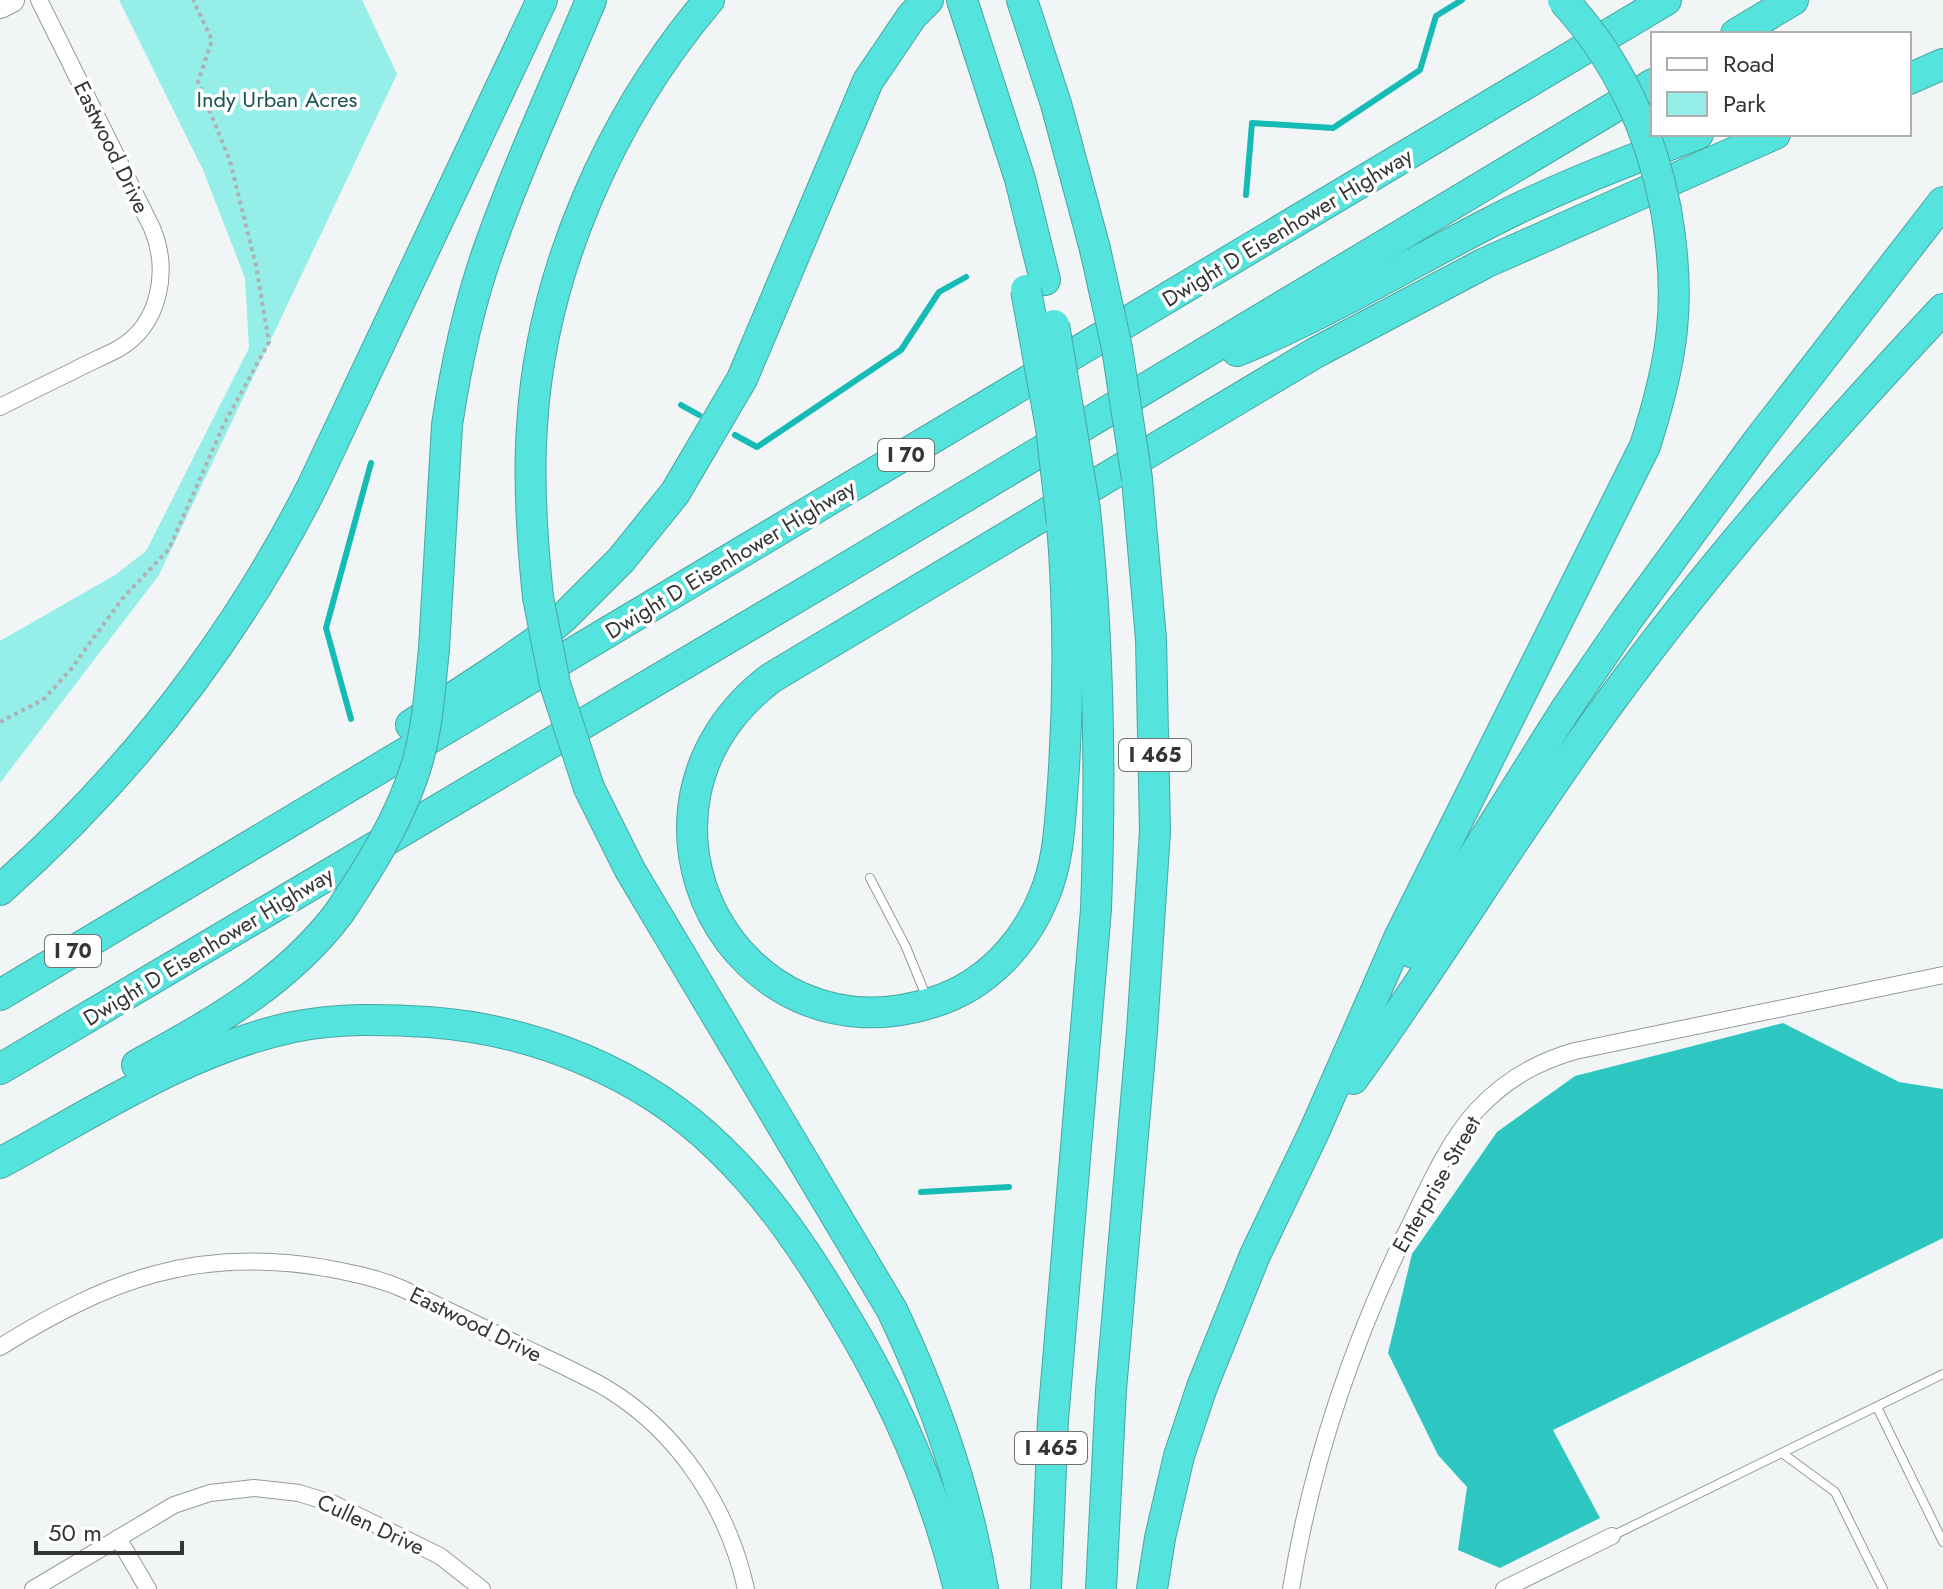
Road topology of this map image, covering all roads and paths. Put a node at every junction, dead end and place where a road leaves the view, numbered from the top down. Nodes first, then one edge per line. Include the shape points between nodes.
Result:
1 (12, 0) edge
2 (39, 0) edge
3 (193, 0) edge
4 (542, 0) edge
5 (591, 0) edge
6 (709, 0) edge
7 (928, 0) edge
8 (1022, 0) edge
9 (1563, 0) edge
10 (1793, 0) edge
11 (964, 4) edge
12 (1656, 5) edge
13 (0, 6) edge
14 (1739, 32) edge
15 (1943, 48) edge
16 (1911, 59) edge
17 (1943, 64) edge
18 (1911, 78) edge
19 (1651, 85) edge
20 (1693, 136) edge
21 (1770, 136) edge
22 (1943, 202) edge
23 (1943, 309) edge
24 (1148, 388) junction
25 (0, 407) edge
26 (1074, 516) junction
27 (0, 722) edge
28 (870, 878) dead end
29 (0, 890) edge
30 (145, 907) junction
31 (1943, 975) edge
32 (0, 995) edge
33 (929, 1004) junction
34 (1367, 1016) junction
35 (0, 1069) edge
36 (1314, 1132) junction
37 (0, 1143) edge
38 (0, 1163) edge
39 (0, 1347) edge
40 (1943, 1374) edge
41 (1877, 1407) junction
42 (1782, 1453) junction
43 (1612, 1536) joint
44 (118, 1538) junction
45 (1943, 1542) edge
46 (33, 1589) edge
47 (148, 1589) edge
48 (482, 1589) edge
49 (746, 1589) edge
50 (959, 1589) edge
51 (983, 1589) edge
52 (1046, 1589) edge
53 (1101, 1589) edge
54 (1152, 1589) edge
55 (1291, 1589) edge
56 (1504, 1589) edge
57 (1883, 1589) edge

1 - 13 main road
2 - 25 street, Eastwood Drive via 155,237 162,273 149,316 118,349
3 - 27 path via 212,40 198,82 230,161 269,342 224,424 169,549 122,599 44,699
4 - 29 highway via 272,563 212,655 144,744
5 - 37 highway, bridge via 498,224 472,303 447,425 426,721 410,785 388,835 339,913 305,954 257,994
6 - 51 highway, bridge via 624,125 580,217 559,278 532,425 538,597 555,684 589,788 630,870 892,1310 925,1382 969,1516
7 - 30 highway via 868,81 729,404 675,493 621,560 534,643 273,815
8 - 53 highway, I 465, bridge via 1095,249 1119,364 1137,479 1151,639 1155,831 1111,1390
9 - 34 highway, bridge via 1607,55 1654,156 1675,280 1669,359 1645,446 1400,936
10 - 14 highway
11 - 26 highway, I 465, bridge via 1020,179 1036,285 1075,439
12 - 30 highway, Dwight D Eisenhower Highway / I 70
15 - 16 highway
17 - 18 highway
19 - 24 highway, Dwight D Eisenhower Highway
20 - 24 highway via 1534,201 1293,328
21 - 33 highway via 1500,256 1315,353 749,695 713,744 696,786 691,847 716,919 753,967 799,997 880,1014
22 - 34 highway via 1627,620 1418,946
23 - 36 highway via 1804,460 1615,694
24 - 35 highway, Dwight D Eisenhower Highway
26 - 33 highway via 1067,720 1051,877 1035,915 1005,958 979,981
26 - 52 highway, I 465 via 1094,614 1100,730 1098,869 1053,1420
28 - 33 lane
30 - 32 highway, Dwight D Eisenhower Highway / I 70
31 - 55 street, Enterprise Street via 1575,1051 1539,1062 1501,1086 1476,1111 1437,1172 1370,1310 1315,1472
34 - 36 highway
36 - 54 highway via 1255,1255 1202,1387 1179,1456
38 - 50 highway via 184,1063 295,1027 379,1018 449,1023 511,1034 571,1053 631,1083 700,1132 742,1171 789,1230 890,1396 927,1484
39 - 49 street, Eastwood Drive via 96,1293 166,1270 239,1261 367,1276 584,1376 644,1416 677,1448 708,1492 733,1542
40 - 41 lane
41 - 42 lane
41 - 45 lane
42 - 43 lane
42 - 57 lane via 1835,1492
43 - 56 street
44 - 46 street, Cullen Drive
44 - 47 street
44 - 48 street, Cullen Drive via 174,1505 210,1493 291,1491 328,1501 432,1551

